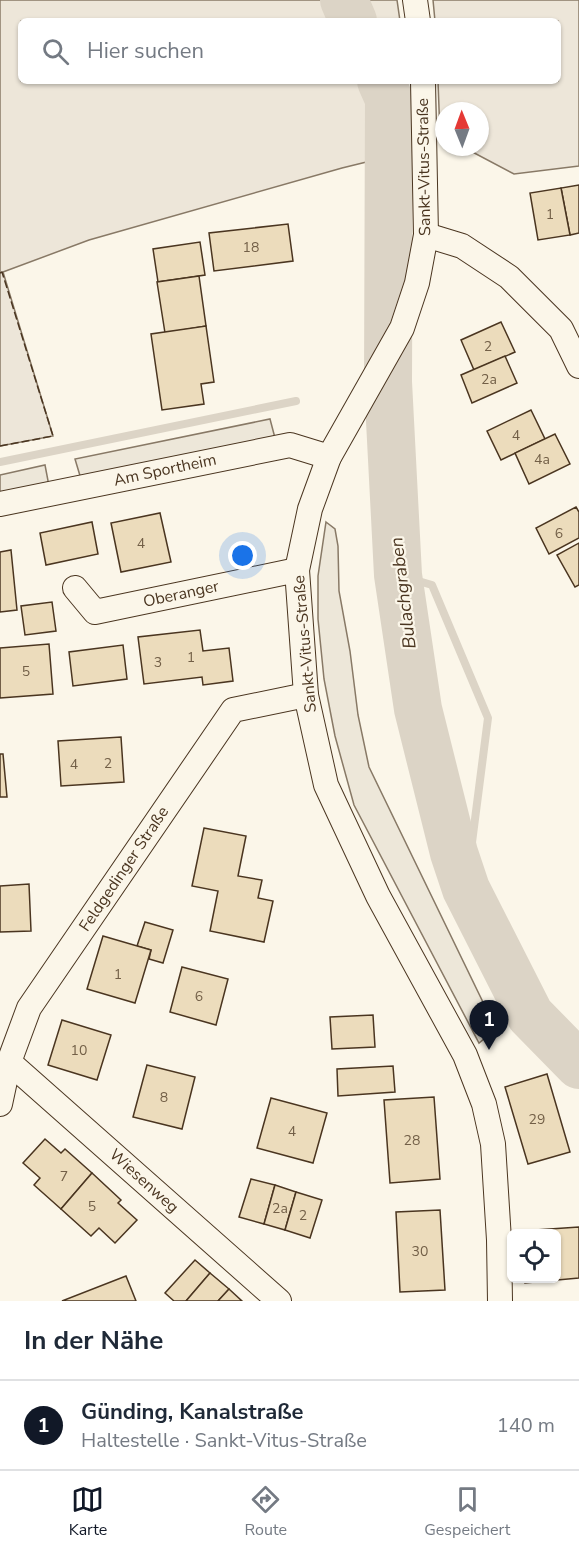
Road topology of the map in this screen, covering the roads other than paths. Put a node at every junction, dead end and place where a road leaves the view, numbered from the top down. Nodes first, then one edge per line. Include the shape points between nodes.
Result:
1 (415, 0) edge
2 (418, 18) edge
3 (423, 84) edge
4 (426, 235) junction
5 (577, 354) edge
6 (329, 457) junction
7 (0, 504) edge
8 (297, 570) junction
9 (75, 588) dead end
10 (306, 696) junction
11 (9, 1062) junction
12 (0, 1104) edge
13 (279, 1301) edge
14 (500, 1301) edge

1 - 2 street
3 - 4 street, Sankt-Vitus-Straße
4 - 5 street via 462,246 509,277 561,329
4 - 6 street, Sankt-Vitus-Straße via 417,283 402,328
6 - 7 street, Am Sportheim via 290,444
6 - 8 street, Sankt-Vitus-Straße via 309,509
8 - 9 street, Oberanger via 95,612
8 - 10 street, Sankt-Vitus-Straße
10 - 11 street, Feldgedinger Straße via 233,710 29,1008
10 - 14 street, Sankt-Vitus-Straße via 326,785 378,896 465,1055 484,1104 493,1144
11 - 12 street, Feldgedinger Straße
11 - 13 street, Wiesenweg

